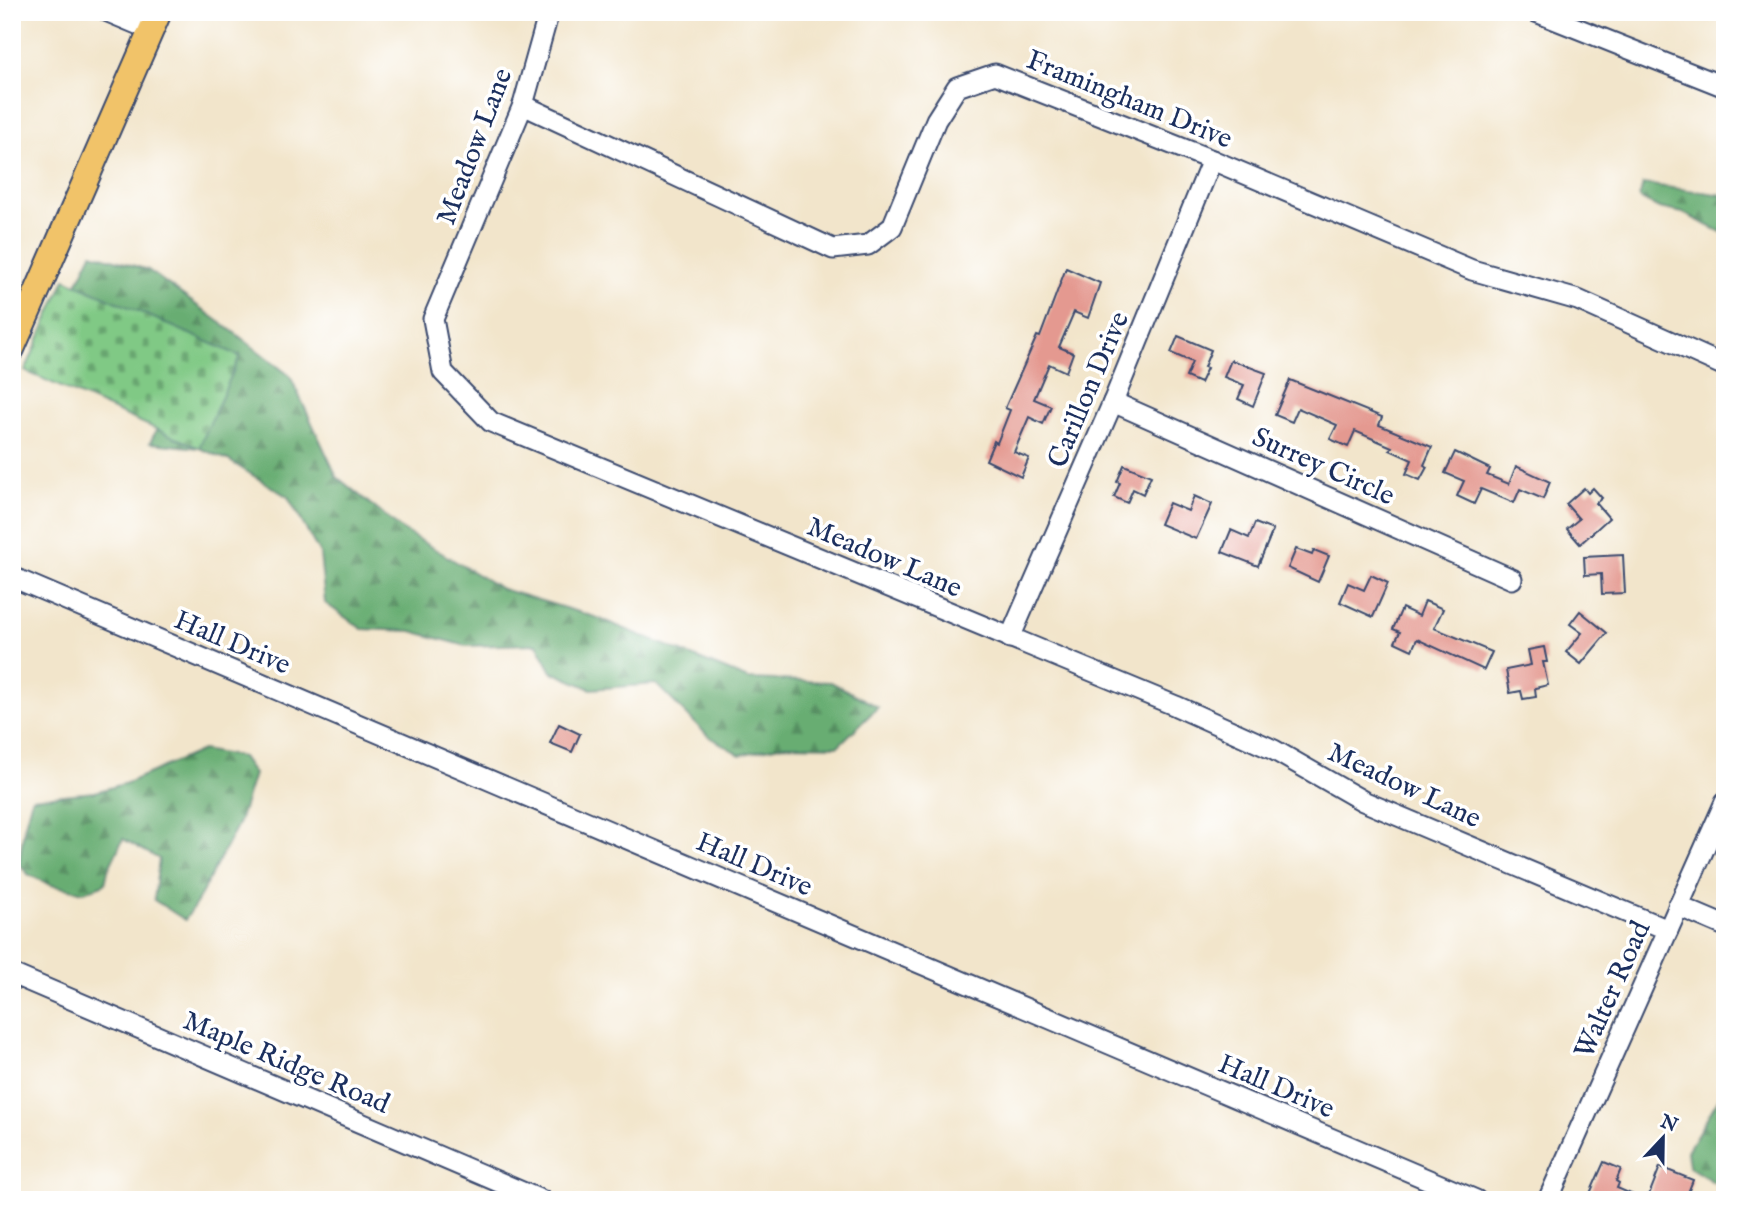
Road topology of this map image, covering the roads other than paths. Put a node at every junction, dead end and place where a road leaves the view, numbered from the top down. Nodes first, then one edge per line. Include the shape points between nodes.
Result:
1 (108, 12) edge
2 (549, 12) edge
3 (1536, 12) edge
4 (155, 21) edge
5 (1725, 87) edge
6 (523, 105) junction
7 (1212, 160) junction
8 (12, 349) edge
9 (1725, 366) edge
10 (1113, 401) junction
11 (12, 577) edge
12 (1512, 579) dead end
13 (1010, 638) junction
14 (1725, 802) edge
15 (1678, 906) junction
16 (1725, 926) edge
17 (1668, 930) junction
18 (12, 974) edge
19 (541, 1200) edge
20 (1476, 1200) edge
21 (1548, 1200) edge

1 - 4 street
2 - 6 street, Meadow Lane
3 - 5 street
4 - 8 main road
6 - 7 street, Framingham Drive via 833,249 868,245 892,227 936,120 957,87 995,75
6 - 13 street, Meadow Lane via 433,319 443,372 491,422
7 - 9 street, Framingham Drive via 1472,270 1578,300
7 - 10 street, Carillon Drive
10 - 12 street, Surrey Circle
10 - 13 street, Carillon Drive
11 - 20 street, Hall Drive
13 - 17 street, Meadow Lane via 1274,750 1363,801
14 - 15 street, Walter Road
15 - 16 street
15 - 17 street, Walter Road
17 - 21 street, Walter Road
18 - 19 street, Maple Ridge Road

